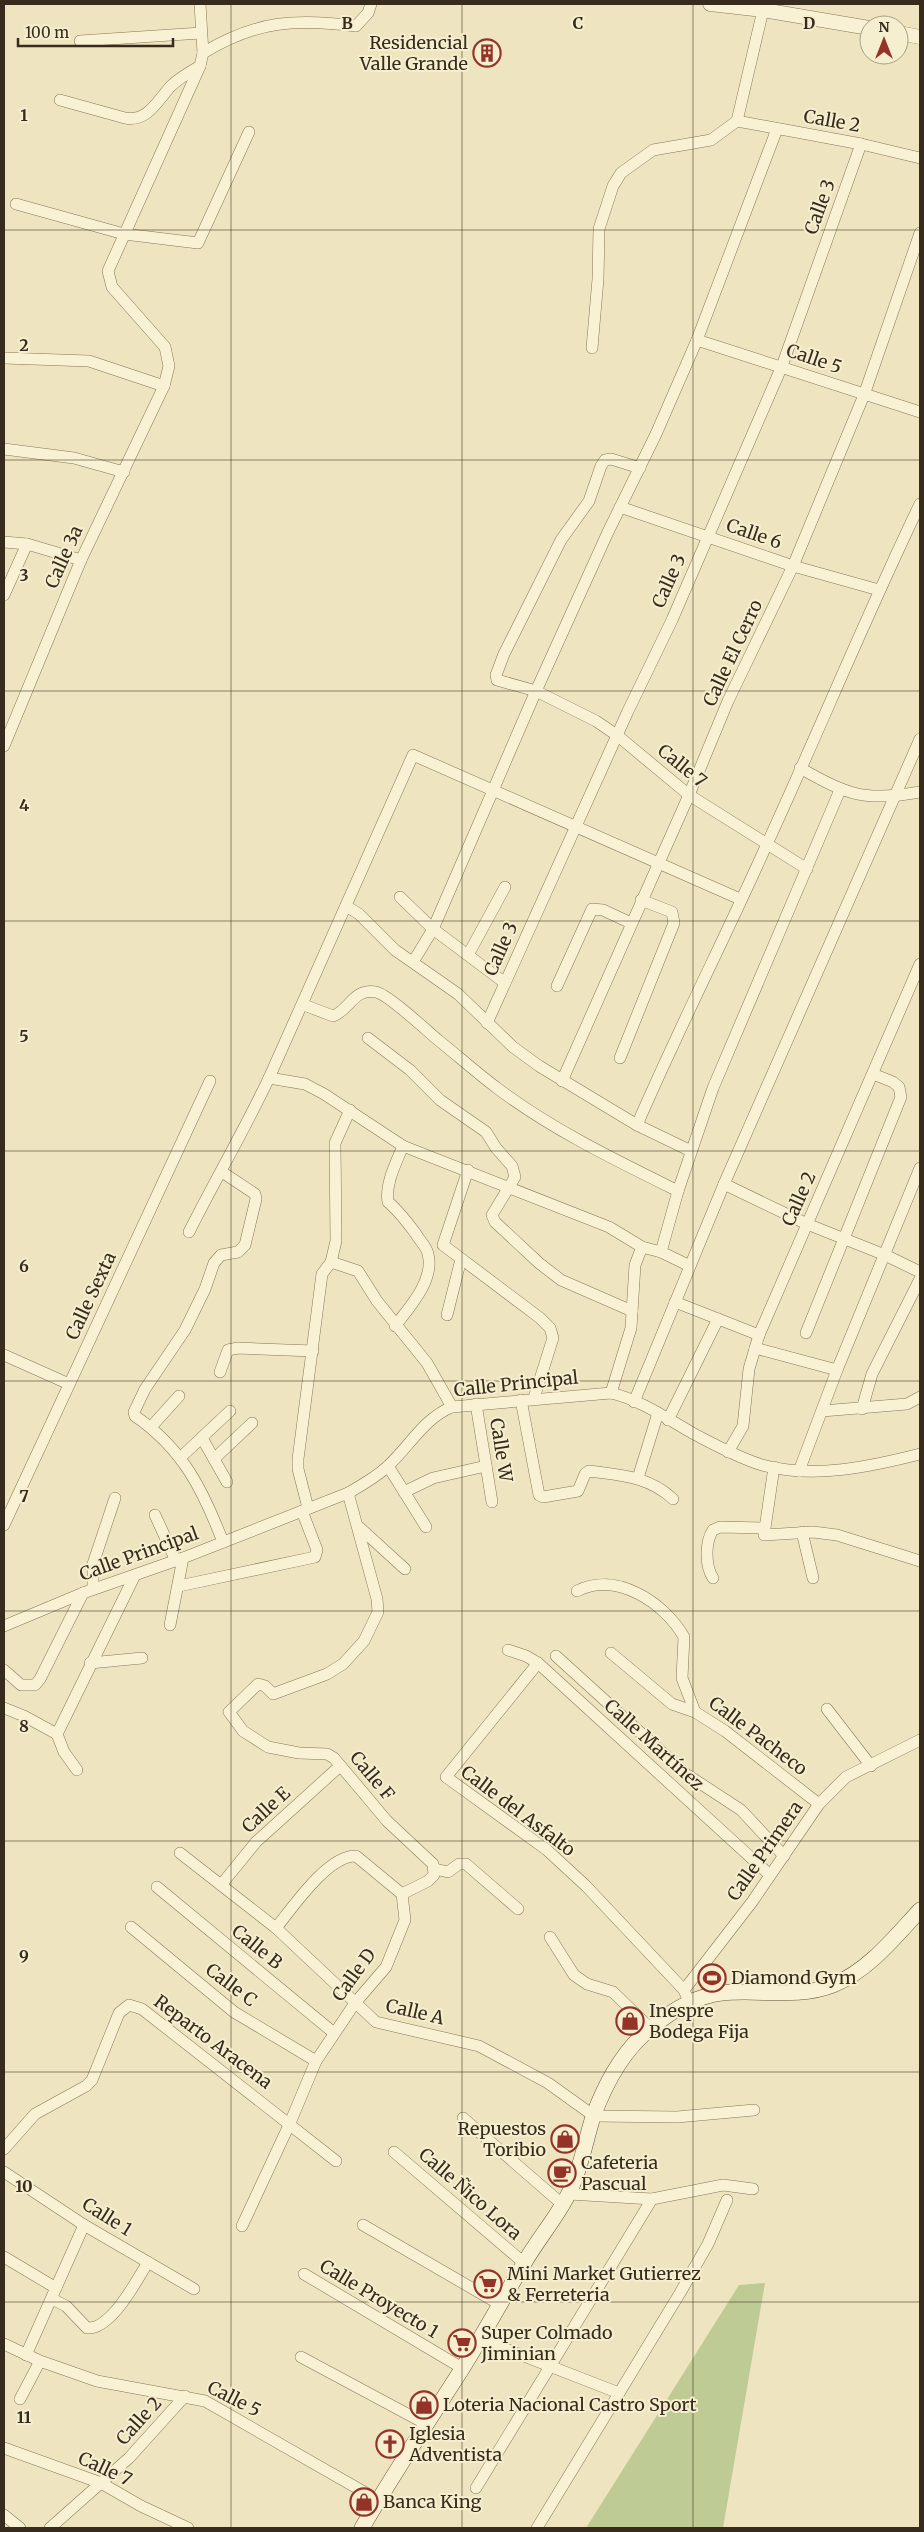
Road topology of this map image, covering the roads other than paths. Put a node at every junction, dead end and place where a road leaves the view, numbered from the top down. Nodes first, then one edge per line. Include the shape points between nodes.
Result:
1 (200, 4) edge
2 (371, 4) edge
3 (710, 4) edge
4 (764, 10) junction
5 (859, 26) edge
6 (201, 33) junction
7 (80, 41) dead end
8 (202, 53) junction
9 (200, 66) junction
10 (60, 100) dead end
11 (737, 121) junction
12 (777, 129) junction
13 (249, 132) dead end
14 (861, 144) junction
15 (920, 158) edge
16 (16, 204) dead end
17 (920, 233) edge
18 (124, 234) junction
19 (697, 340) junction
20 (592, 348) dead end
21 (4, 358) edge
22 (782, 366) junction
23 (164, 386) junction
24 (864, 395) junction
25 (920, 412) edge
26 (4, 449) edge
27 (640, 468) junction
28 (124, 472) junction
29 (920, 504) edge
30 (620, 507) junction
31 (708, 537) junction
32 (4, 542) edge
33 (27, 544) junction
34 (81, 560) junction
35 (794, 566) junction
36 (879, 590) junction
37 (4, 595) edge
38 (536, 691) junction
39 (618, 736) junction
40 (920, 739) edge
41 (4, 746) edge
42 (800, 768) junction
43 (495, 790) junction
44 (840, 790) junction
45 (920, 792) edge
46 (689, 795) junction
47 (895, 797) junction
48 (576, 827) junction
49 (767, 845) junction
50 (658, 861) junction
51 (808, 869) junction
52 (505, 887) dead end
53 (400, 897) dead end
54 (740, 899) junction
55 (641, 900) junction
56 (346, 906) junction
57 (631, 923) junction
58 (433, 929) junction
59 (468, 955) junction
60 (413, 962) junction
61 (920, 964) edge
62 (505, 983) junction
63 (557, 986) dead end
64 (304, 1004) junction
65 (487, 1023) junction
66 (368, 1038) dead end
67 (620, 1058) dead end
68 (873, 1074) junction
69 (269, 1078) junction
70 (210, 1081) dead end
71 (562, 1081) junction
72 (350, 1110) junction
73 (637, 1125) junction
74 (403, 1146) junction
75 (691, 1151) junction
76 (920, 1168) edge
77 (468, 1170) junction
78 (222, 1172) junction
79 (724, 1184) junction
80 (510, 1188) junction
81 (678, 1191) junction
82 (808, 1224) junction
83 (189, 1232) dead end
84 (845, 1238) junction
85 (443, 1245) junction
86 (642, 1247) junction
87 (661, 1252) junction
88 (428, 1253) junction
89 (885, 1254) junction
90 (461, 1259) junction
91 (332, 1262) junction
92 (690, 1266) junction
93 (920, 1272) edge
94 (920, 1279) edge
95 (675, 1302) junction
96 (632, 1310) junction
97 (447, 1316) dead end
98 (718, 1319) junction
99 (395, 1326) junction
100 (806, 1334) dead end
101 (759, 1335) junction
102 (755, 1348) junction
103 (313, 1351) junction
104 (4, 1354) edge
105 (837, 1370) junction
106 (220, 1372) dead end
107 (69, 1384) junction
108 (611, 1393) junction
109 (179, 1396) dead end
110 (919, 1396) edge
111 (534, 1398) junction
112 (521, 1400) junction
113 (634, 1402) junction
114 (476, 1404) junction
115 (452, 1407) junction
116 (862, 1409) junction
117 (230, 1411) dead end
118 (822, 1411) junction
119 (658, 1413) junction
120 (668, 1420) junction
121 (252, 1423) dead end
122 (151, 1427) junction
123 (202, 1438) junction
124 (728, 1452) junction
125 (920, 1454) edge
126 (181, 1457) junction
127 (214, 1459) junction
128 (388, 1466) junction
129 (486, 1466) junction
130 (774, 1467) junction
131 (800, 1470) junction
132 (638, 1478) junction
133 (227, 1482) dead end
134 (404, 1492) junction
135 (348, 1493) junction
136 (114, 1498) dead end
137 (673, 1499) dead end
138 (492, 1502) dead end
139 (305, 1509) junction
140 (155, 1515) dead end
141 (4, 1525) edge
142 (359, 1527) junction
143 (426, 1527) dead end
144 (764, 1528) junction
145 (802, 1532) junction
146 (222, 1542) junction
147 (179, 1559) junction
148 (920, 1561) edge
149 (405, 1569) dead end
150 (134, 1575) junction
151 (714, 1578) dead end
152 (813, 1578) dead end
153 (179, 1586) junction
154 (88, 1591) junction
155 (577, 1591) dead end
156 (170, 1624) dead end
157 (4, 1626) edge
158 (508, 1650) dead end
159 (611, 1653) dead end
160 (556, 1656) dead end
161 (142, 1658) dead end
162 (90, 1663) junction
163 (538, 1663) junction
164 (4, 1670) edge
165 (4, 1708) edge
166 (827, 1709) dead end
167 (695, 1712) junction
168 (57, 1734) junction
169 (920, 1740) edge
170 (340, 1766) junction
171 (871, 1766) junction
172 (77, 1770) dead end
173 (820, 1804) junction
174 (180, 1853) dead end
175 (784, 1856) junction
176 (435, 1869) junction
177 (770, 1875) junction
178 (221, 1885) junction
179 (157, 1887) dead end
180 (402, 1894) junction
181 (518, 1909) dead end
182 (920, 1910) edge
183 (131, 1927) dead end
184 (276, 1928) junction
185 (550, 1937) dead end
186 (687, 1996) junction
187 (355, 2003) junction
188 (650, 2028) junction
189 (334, 2033) junction
190 (316, 2061) junction
191 (754, 2110) dead end
192 (594, 2116) junction
193 (463, 2118) dead end
194 (290, 2123) junction
195 (4, 2150) edge
196 (394, 2152) dead end
197 (336, 2161) dead end
198 (4, 2172) edge
199 (753, 2189) dead end
200 (565, 2199) junction
201 (652, 2199) junction
202 (727, 2200) dead end
203 (84, 2225) junction
204 (363, 2225) dead end
205 (242, 2226) dead end
206 (4, 2257) edge
207 (148, 2262) junction
208 (524, 2263) junction
209 (304, 2274) dead end
210 (194, 2289) dead end
211 (54, 2293) junction
212 (501, 2305) junction
213 (480, 2339) junction
214 (4, 2344) edge
215 (26, 2355) junction
216 (301, 2357) dead end
217 (40, 2361) junction
218 (549, 2367) junction
219 (462, 2368) junction
220 (619, 2393) junction
221 (185, 2396) junction
222 (20, 2398) dead end
223 (426, 2424) junction
224 (4, 2448) edge
225 (101, 2483) junction
226 (476, 2488) dead end
227 (378, 2500) junction
228 (4, 2515) edge
229 (20, 2528) edge
230 (50, 2528) edge
231 (188, 2528) edge
232 (362, 2528) edge
233 (537, 2528) edge

1 - 6 street, Calle 3a
2 - 8 street via 368,13 356,26 319,21 279,23 230,36
3 - 4 street
4 - 5 street
4 - 11 street
6 - 7 street
6 - 8 street, Calle 3a
8 - 9 street, Calle 3a
9 - 10 street via 172,85 147,114 133,119
9 - 18 street, Calle 3a
11 - 12 street, Calle 2
11 - 20 street via 711,140 653,150 621,173 613,186 600,229
12 - 14 street, Calle 2
12 - 19 street
13 - 18 street via 198,243
14 - 15 street, Calle 2
14 - 22 street, Calle 3
16 - 18 street
17 - 24 street, Calle El Cerro
18 - 23 street, Calle 3a via 108,271 112,287 165,347 169,366
19 - 22 street, Calle 5
19 - 27 street
21 - 23 street via 89,361
22 - 24 street, Calle 5
22 - 31 street, Calle 3
23 - 28 street, Calle 3a
24 - 25 street, Calle 5
24 - 35 street, Calle El Cerro
26 - 28 street via 74,458
27 - 30 street
27 - 38 street, Calle 7 via 612,459 605,460 589,501 561,540 504,654 497,680
28 - 34 street, Calle 3a
29 - 36 street
30 - 31 street, Calle 6
30 - 38 street
31 - 35 street, Calle 6
31 - 39 street, Calle 3
32 - 33 street
33 - 34 street
33 - 37 street
34 - 41 street, Calle 3a
35 - 36 street, Calle 6
35 - 46 street, Calle El Cerro via 728,701
36 - 42 street
38 - 39 street, Calle 7
38 - 43 street
39 - 46 street, Calle 7
39 - 48 street, Calle 3
40 - 47 street
42 - 44 street
42 - 49 street
43 - 48 street
43 - 56 street via 413,755
43 - 58 street
44 - 47 street via 862,796
44 - 51 street
45 - 47 street
46 - 49 street, Calle 7
46 - 50 street, Calle El Cerro
47 - 79 street
48 - 50 street
48 - 62 street, Calle 3
49 - 51 street, Calle 7
49 - 54 street
50 - 54 street
50 - 55 street, Calle El Cerro
51 - 75 street via 728,1053
52 - 59 street
53 - 58 street
54 - 73 street
55 - 57 street, Calle El Cerro
55 - 67 street via 672,912 674,923
56 - 60 street
56 - 64 street
57 - 63 street via 603,910 592,909
57 - 71 street, Calle El Cerro
58 - 59 street
58 - 60 street
59 - 62 street
60 - 65 street via 458,994
61 - 68 street, Calle 2
62 - 65 street, Calle 3
64 - 69 street
64 - 81 street via 333,1016 342,1013 357,995 367,991 378,992 498,1089 592,1147
65 - 71 street via 513,1047
66 - 80 street via 410,1070 440,1100 486,1132 512,1166 515,1177
68 - 82 street, Calle 2
68 - 84 street via 900,1087 901,1098
69 - 72 street via 305,1084
69 - 78 street
70 - 107 street, Calle Sexta
71 - 73 street
72 - 74 street
72 - 91 street via 335,1143 336,1241
73 - 75 street
74 - 77 street
74 - 88 street via 390,1182 388,1202 399,1211
75 - 81 street
76 - 89 street
77 - 80 street
77 - 85 street
78 - 83 street
78 - 122 street via 255,1194 245,1245 238,1252 221,1255 214,1263 185,1330 145,1389 134,1415
79 - 82 street
79 - 92 street
80 - 86 street via 609,1227
80 - 96 street via 492,1215 495,1222 539,1264 561,1280
81 - 87 street
82 - 84 street
82 - 101 street, Calle 2
84 - 89 street
84 - 100 street
85 - 88 street
85 - 90 street
86 - 87 street
86 - 96 street via 635,1265
87 - 92 street
88 - 99 street via 425,1281
89 - 93 street
89 - 105 street
90 - 97 street
90 - 111 street via 550,1328 553,1338
91 - 99 street via 358,1271
91 - 103 street via 322,1274
92 - 95 street
94 - 116 street via 872,1374
95 - 98 street
95 - 113 street
96 - 108 street via 626,1351
98 - 101 street
98 - 120 street
99 - 115 street via 427,1363
101 - 102 street, Calle 2
102 - 105 street
102 - 124 street, Calle 2 via 748,1369 743,1426
103 - 106 street via 228,1350
103 - 139 street via 298,1459
104 - 107 street
105 - 118 street
107 - 141 street, Calle Sexta
108 - 111 street, Calle Principal
108 - 113 street, Calle Principal
109 - 122 street
110 - 116 street via 907,1404
111 - 112 street, Calle Principal
112 - 114 street, Calle Principal
112 - 132 street via 539,1495 578,1491 589,1471
113 - 119 street, Calle Principal
114 - 115 street, Calle Principal
114 - 129 street, Calle W
115 - 128 street, Calle Principal via 432,1418
116 - 118 street
117 - 123 street
118 - 131 street
119 - 120 street, Calle Principal
119 - 132 street
120 - 124 street, Calle Principal
121 - 127 street
122 - 126 street
123 - 126 street
123 - 127 street
124 - 130 street, Calle Principal
125 - 131 street, Calle Principal via 852,1469
126 - 146 street via 198,1486
127 - 133 street
128 - 134 street
128 - 135 street, Calle Principal via 372,1480
129 - 134 street via 433,1478
129 - 138 street, Calle W
130 - 131 street, Calle Principal
130 - 144 street
132 - 137 street
134 - 143 street
135 - 139 street, Calle Principal
135 - 142 street
136 - 154 street
139 - 146 street, Calle Principal
139 - 153 street via 318,1550 315,1557
140 - 147 street
142 - 149 street
142 - 170 street, Calle F via 378,1612 364,1642 344,1664 277,1694 258,1684 231,1708 230,1716 244,1731 268,1747 327,1754
144 - 145 street via 763,1533 769,1536
144 - 151 street via 720,1527 713,1530 708,1567
145 - 148 street via 837,1535
145 - 152 street
146 - 147 street, Calle Principal
147 - 150 street, Calle Principal
147 - 153 street
150 - 154 street, Calle Principal
150 - 162 street
153 - 156 street
154 - 157 street, Calle Principal
154 - 164 street via 35,1685 21,1685
155 - 167 street, Calle Pacheco via 590,1585 614,1585 645,1598 660,1609 684,1637 682,1678
158 - 163 street, Calle Martínez
159 - 167 street via 672,1704
160 - 175 street via 686,1774 741,1810
161 - 162 street
162 - 168 street
163 - 177 street, Calle Martínez
163 - 186 street, Calle del Asfalto via 446,1777 547,1850 586,1886
165 - 168 street
166 - 171 street
167 - 173 street, Calle Pacheco
168 - 172 street via 64,1752
169 - 171 street, Calle Primera
170 - 176 street, Calle F via 387,1821
170 - 178 street, Calle E via 256,1842
171 - 173 street, Calle Primera via 846,1777
173 - 175 street, Calle Primera
174 - 178 street, Calle A
175 - 177 street, Calle Primera
176 - 180 street via 428,1881
176 - 181 street via 448,1872 459,1864 466,1864
177 - 186 street, Calle Primera
178 - 184 street, Calle A
179 - 189 street, Calle B
180 - 184 street via 356,1856 348,1856 316,1878
180 - 187 street, Calle D via 404,1920 395,1947 386,1967
182 - 186 main road via 881,1951 834,1985 800,1994
183 - 190 street, Calle C via 234,2012
184 - 187 street, Calle A
185 - 188 street via 574,1975 587,1984 613,1992
186 - 188 main road
187 - 189 street, Calle D
187 - 192 street, Calle A via 376,2022 479,2046 548,2083
188 - 192 main road via 629,2050 608,2081
189 - 190 street, Calle D
190 - 194 street, Calle D
191 - 192 street via 677,2116
192 - 200 main road via 579,2170
193 - 200 street
194 - 195 street, Reparto Aracena via 142,2009 129,2005 119,2013 92,2080 35,2114
194 - 197 street, Reparto Aracena
194 - 205 street, Calle D
196 - 208 street, Calle Ñico Lora
198 - 203 street, Calle 1
199 - 201 street via 723,2186
200 - 201 street
200 - 208 main road
201 - 218 street
202 - 220 street via 708,2244
203 - 207 street, Calle 1
203 - 211 street
204 - 212 street
206 - 211 street
207 - 210 street, Calle 1
207 - 211 street via 120,2306 98,2327 88,2328
208 - 212 main road
209 - 219 street, Calle Proyecto 1
211 - 215 street
212 - 213 main road
213 - 218 street
213 - 219 main road
214 - 215 street, Calle 5
215 - 217 street, Calle 5
216 - 223 street
217 - 221 street, Calle 5 via 97,2381
217 - 222 street
218 - 220 street
218 - 226 street
219 - 223 main road
220 - 233 street
221 - 225 street, Calle 2 via 129,2458
221 - 227 street, Calle 5 via 205,2401
223 - 227 main road
224 - 225 street, Calle 7
225 - 230 street, Calle 2
225 - 231 street, Calle 7
227 - 232 main road
228 - 229 street

